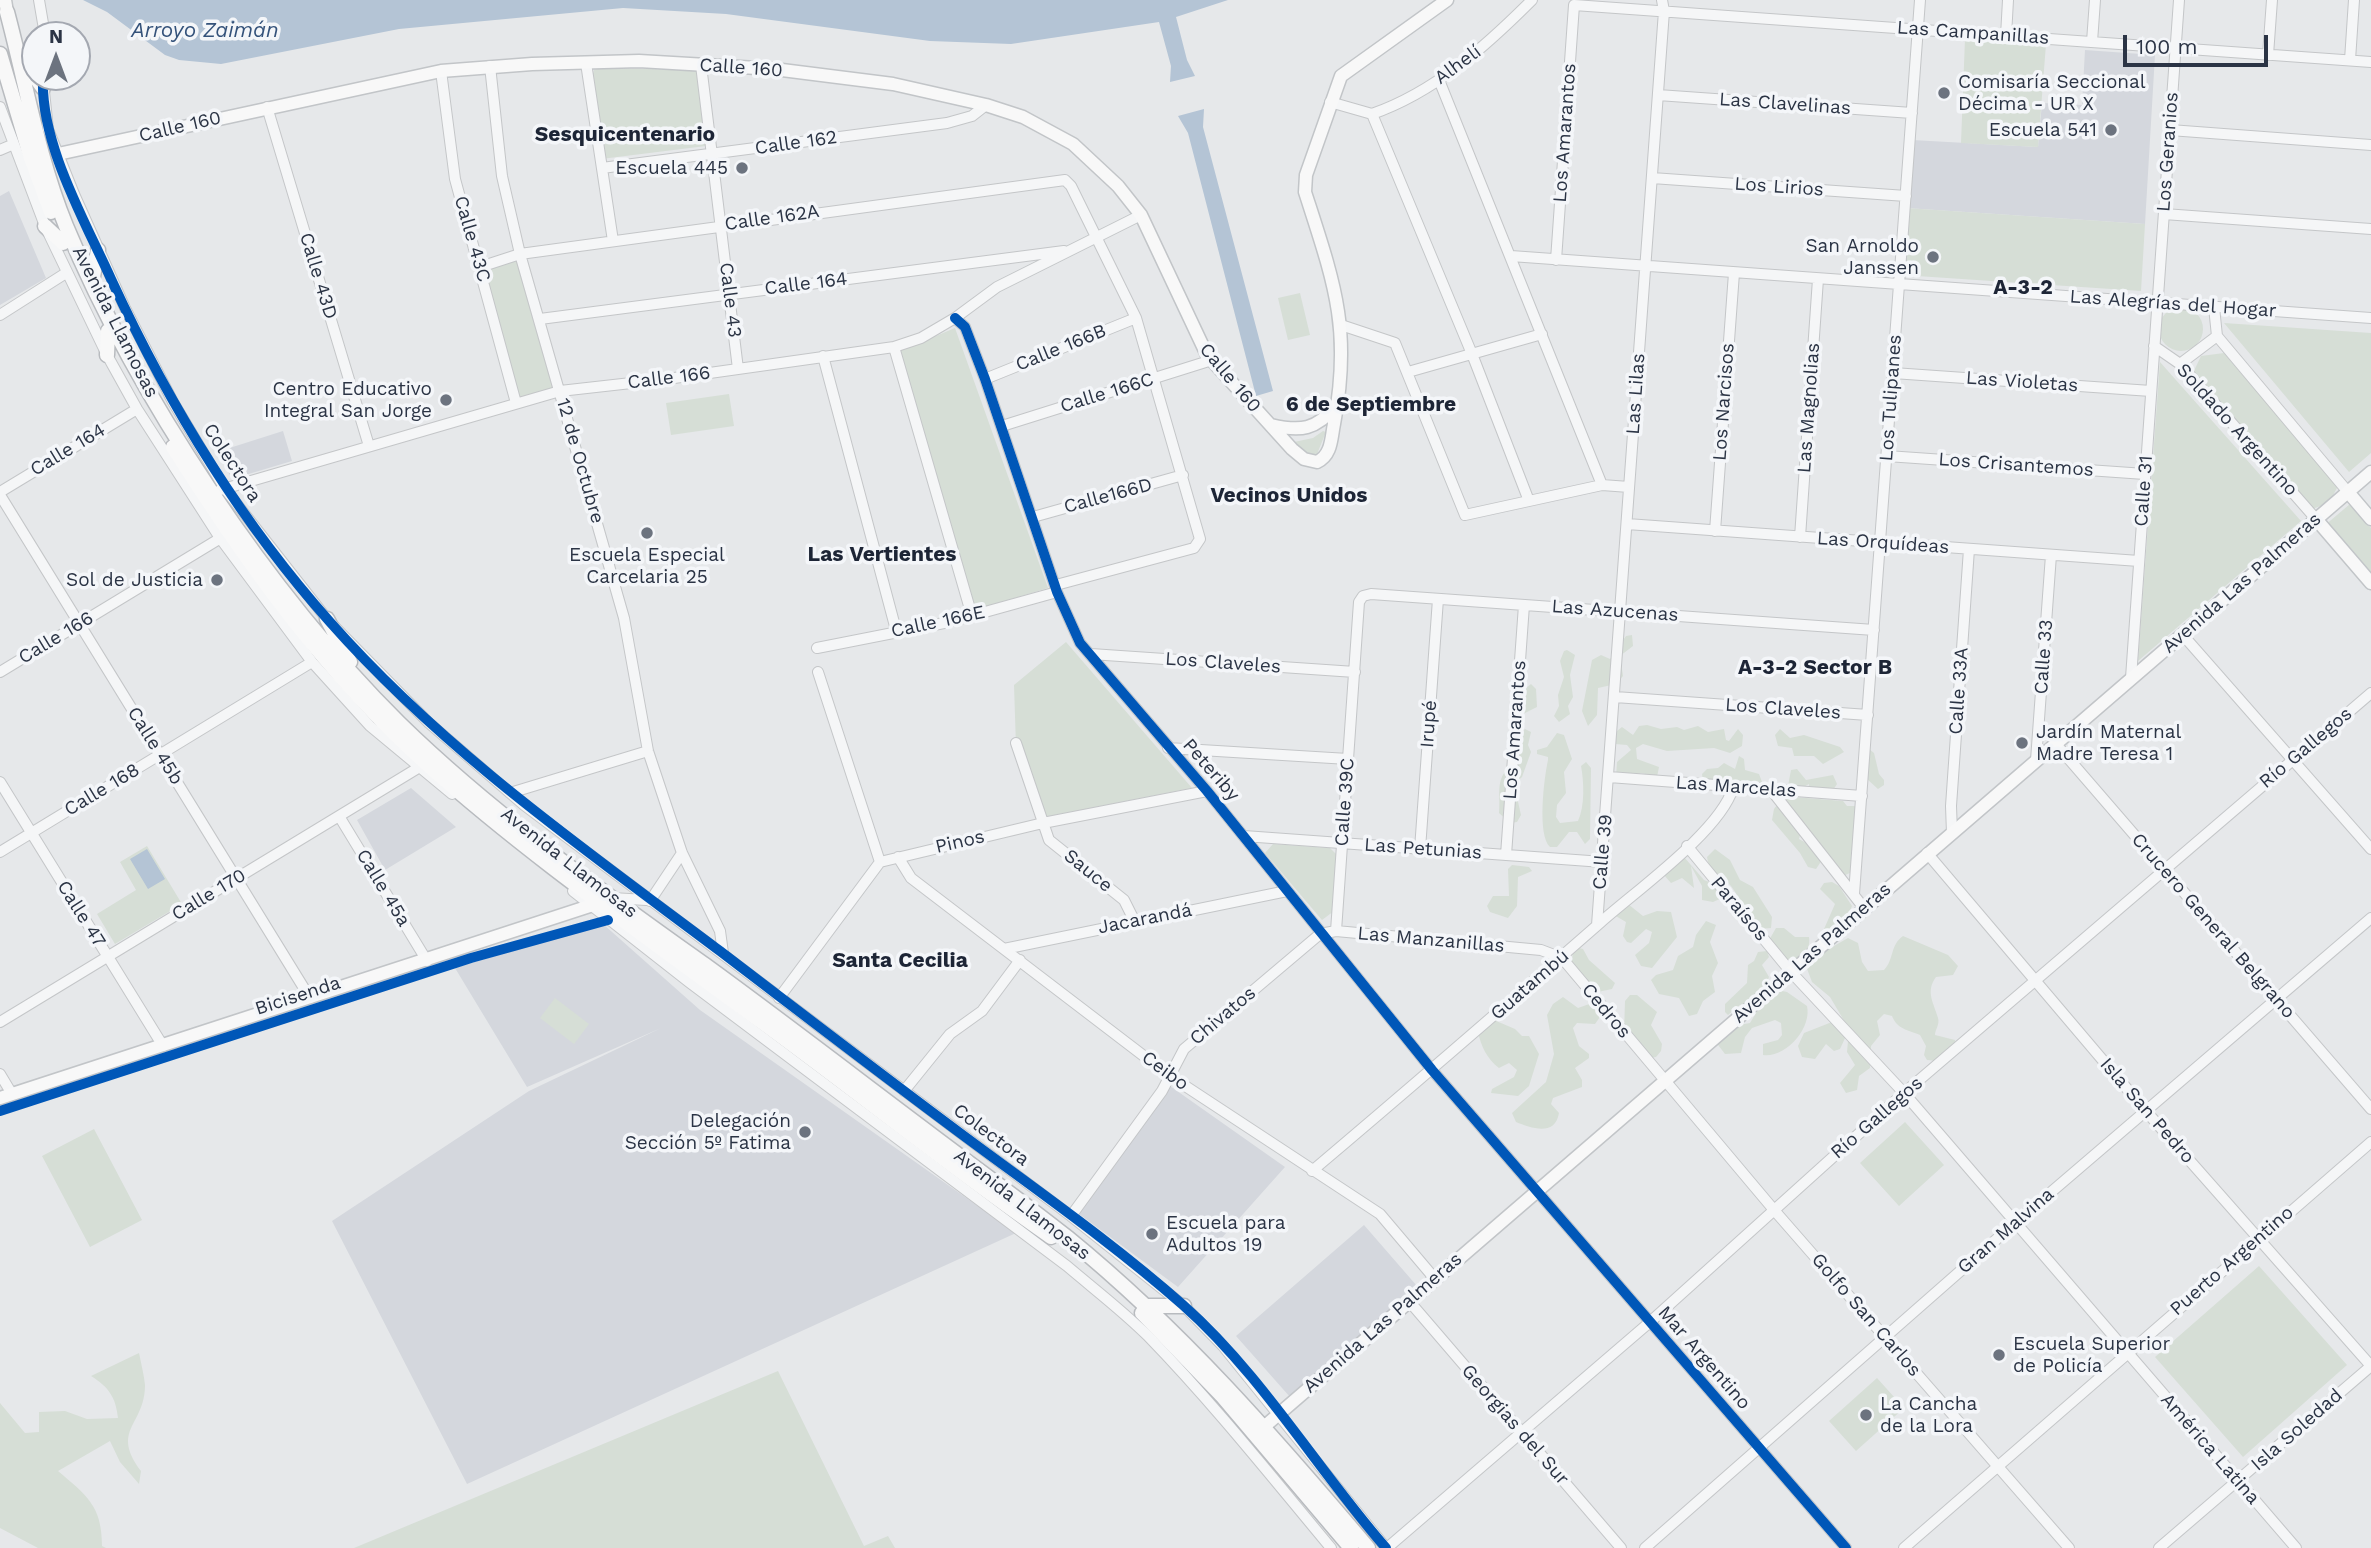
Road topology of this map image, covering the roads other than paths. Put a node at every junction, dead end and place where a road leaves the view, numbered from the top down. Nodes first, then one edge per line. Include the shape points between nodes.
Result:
1 (1447, 0) edge
2 (1532, 0) edge
3 (1662, 0) edge
4 (1920, 0) edge
5 (2008, 0) edge
6 (2095, 0) edge
7 (2179, 0) edge
8 (2272, 0) edge
9 (2354, 0) edge
10 (40, 2) edge
11 (1574, 5) joint
12 (6, 6) edge
13 (1664, 11) junction
14 (43, 21) edge
15 (1918, 30) junction
16 (2006, 36) junction
17 (2092, 42) junction
18 (2176, 48) junction
19 (0, 54) edge
20 (19, 54) junction
21 (2268, 55) junction
22 (21, 56) edge
23 (2350, 60) junction
24 (2371, 62) edge
25 (586, 63) junction
26 (701, 65) junction
27 (490, 66) junction
28 (441, 71) junction
29 (1439, 80) junction
30 (43, 91) edge
31 (1658, 94) junction
32 (1330, 102) junction
33 (986, 104) junction
34 (0, 107) edge
35 (267, 107) junction
36 (1912, 113) junction
37 (1373, 114) junction
38 (2170, 130) junction
39 (14, 144) junction
40 (2371, 145) edge
41 (0, 150) edge
42 (58, 154) junction
43 (711, 154) junction
44 (602, 168) junction
45 (1652, 178) junction
46 (1906, 196) junction
47 (2164, 214) junction
48 (1141, 215) junction
49 (719, 225) junction
50 (45, 226) junction
51 (2371, 229) edge
52 (1097, 238) junction
53 (613, 241) junction
54 (63, 243) junction
55 (98, 250) junction
56 (1071, 250) junction
57 (520, 254) junction
58 (1511, 256) junction
59 (1556, 260) junction
60 (480, 267) junction
61 (1646, 267) junction
62 (65, 273) junction
63 (1734, 273) junction
64 (1818, 279) junction
65 (92, 284) junction
66 (1899, 285) junction
67 (730, 294) junction
68 (2157, 303) junction
69 (2214, 307) junction
70 (0, 315) edge
71 (955, 318) junction
72 (1136, 318) junction
73 (2371, 318) edge
74 (540, 319) junction
75 (1341, 325) junction
76 (108, 331) junction
77 (1542, 334) junction
78 (2217, 336) junction
79 (2154, 346) junction
80 (894, 347) junction
81 (1472, 354) junction
82 (107, 355) junction
83 (823, 356) junction
84 (1212, 360) junction
85 (2180, 364) junction
86 (738, 369) junction
87 (1408, 372) junction
88 (1893, 373) junction
89 (985, 379) junction
90 (1154, 379) junction
91 (560, 391) junction
92 (2151, 391) junction
93 (516, 403) junction
94 (1337, 405) junction
95 (137, 409) junction
96 (1270, 425) junction
97 (1002, 426) junction
98 (369, 446) junction
99 (1887, 456) junction
100 (2371, 472) edge
101 (2145, 474) junction
102 (1183, 475) junction
103 (1602, 485) junction
104 (1629, 487) junction
105 (2348, 492) junction
106 (0, 493) edge
107 (209, 493) junction
108 (1529, 501) junction
109 (1033, 517) junction
110 (2316, 519) junction
111 (2371, 519) edge
112 (1627, 524) junction
113 (233, 530) junction
114 (1715, 531) junction
115 (1800, 537) junction
116 (1881, 542) junction
117 (1969, 548) junction
118 (2051, 555) junction
119 (2138, 561) junction
120 (2371, 583) edge
121 (1057, 589) junction
122 (1438, 599) junction
123 (1359, 602) joint
124 (1524, 605) junction
125 (1621, 612) junction
126 (972, 616) junction
127 (327, 619) junction
128 (79, 624) junction
129 (896, 630) junction
130 (1874, 630) junction
131 (2182, 634) junction
132 (817, 648) dead end
133 (1091, 654) junction
134 (312, 662) junction
135 (0, 672) edge
136 (818, 672) dead end
137 (1354, 672) junction
138 (2131, 678) junction
139 (359, 679) junction
140 (2371, 693) edge
141 (1615, 696) junction
142 (1868, 715) junction
143 (1016, 743) dead end
144 (2055, 743) junction
145 (1168, 748) junction
146 (648, 751) junction
147 (160, 755) junction
148 (1348, 759) junction
149 (2036, 760) junction
150 (2292, 760) junction
151 (418, 768) junction
152 (1609, 778) junction
153 (0, 782) edge
154 (1733, 788) junction
155 (1772, 791) junction
156 (1207, 792) junction
157 (510, 793) junction
158 (1862, 796) junction
159 (339, 816) junction
160 (1043, 823) junction
161 (31, 833) junction
162 (1952, 833) junction
163 (1244, 836) junction
164 (1342, 843) junction
165 (1687, 846) junction
166 (1420, 849) junction
167 (2371, 849) edge
168 (0, 852) edge
169 (682, 853) junction
170 (1927, 853) junction
171 (1506, 855) junction
172 (898, 857) junction
173 (880, 862) junction
174 (1603, 862) junction
175 (2162, 870) junction
176 (236, 878) junction
177 (1287, 891) junction
178 (1854, 894) junction
179 (650, 901) junction
180 (601, 902) junction
181 (1864, 908) junction
182 (2371, 918) edge
183 (1134, 920) junction
184 (1597, 926) junction
185 (1336, 931) junction
186 (1320, 934) junction
187 (1004, 949) junction
188 (1541, 950) joint
189 (723, 953) junction
190 (107, 957) junction
191 (1562, 958) junction
192 (1020, 960) junction
193 (427, 961) junction
194 (1791, 972) junction
195 (2036, 982) junction
196 (766, 988) junction
197 (310, 998) junction
198 (779, 998) junction
199 (2277, 998) junction
200 (749, 1012) junction
201 (0, 1022) edge
202 (163, 1046) junction
203 (1432, 1070) junction
204 (0, 1074) edge
205 (1170, 1076) junction
206 (1665, 1080) junction
207 (904, 1091) junction
208 (1904, 1093) junction
209 (6, 1096) edge
210 (2371, 1109) edge
211 (2145, 1110) junction
212 (904, 1135) junction
213 (2371, 1142) edge
214 (1312, 1171) junction
215 (1537, 1191) junction
216 (984, 1196) junction
217 (1773, 1210) junction
218 (1071, 1216) junction
219 (2015, 1223) junction
220 (2258, 1238) junction
221 (1435, 1279) junction
222 (1409, 1301) junction
223 (1148, 1306) junction
224 (1184, 1306) junction
225 (1650, 1322) junction
226 (1886, 1337) junction
227 (2125, 1353) junction
228 (2371, 1366) edge
229 (1223, 1397) junction
230 (1279, 1413) junction
231 (1225, 1420) junction
232 (1521, 1433) junction
233 (1255, 1434) junction
234 (1301, 1442) junction
235 (1760, 1449) junction
236 (1278, 1461) junction
237 (1998, 1465) junction
238 (2238, 1480) junction
239 (1331, 1548) edge
240 (1351, 1548) edge
241 (1368, 1548) edge
242 (1386, 1548) edge
243 (1621, 1548) edge
244 (1645, 1548) edge
245 (1846, 1548) edge
246 (1904, 1548) edge
247 (2069, 1548) edge
248 (2159, 1548) edge
249 (2296, 1548) edge

1 - 32 main road, Calle 160 via 1349,68 1336,83
2 - 29 street, Alhelí via 1484,47
3 - 13 street, Las Lilas
4 - 15 street, Los Tulipanes
5 - 16 street
6 - 17 street
7 - 18 street, Los Geranios
8 - 21 street
9 - 23 street
10 - 14 street
11 - 13 street, Las Campanillas
11 - 59 street, Los Amarantos
12 - 20 highway, Avenida Llamosas
13 - 15 street, Las Campanillas
13 - 31 street, Las Lilas
15 - 16 street, Las Campanillas
15 - 36 street, Los Tulipanes
16 - 17 street, Las Campanillas
17 - 18 street, Las Campanillas
18 - 21 street, Las Campanillas
18 - 38 street, Los Geranios
19 - 54 highway, Avenida Llamosas
20 - 22 highway
20 - 65 highway, Avenida Llamosas via 56,199
21 - 23 street, Las Campanillas
23 - 24 street, Las Campanillas
25 - 26 main road, Calle 160
25 - 27 main road, Calle 160
25 - 44 street
26 - 33 main road, Calle 160 via 840,77
26 - 43 street, Calle 43
27 - 28 main road, Calle 160
27 - 57 street, 12 de Octubre via 502,176
28 - 35 main road, Calle 160
28 - 60 street, Calle 43C via 455,179
29 - 37 street, Alhelí
29 - 58 street
30 - 42 street, Colectora via 44,113
31 - 36 street, Las Clavelinas
31 - 45 street, Las Lilas
32 - 37 street
32 - 75 main road, Calle 160 via 1304,192 1331,275
33 - 43 street, Calle 162 via 972,116 947,123
33 - 48 main road, Calle 160 via 1023,117 1073,144
34 - 39 street
35 - 42 main road, Calle 160
35 - 98 street, Calle 43D
36 - 46 street, Los Tulipanes
37 - 81 street
38 - 40 street
38 - 47 street, Los Geranios
39 - 41 street
39 - 50 street
42 - 55 street, Colectora
43 - 44 street, Calle 162
43 - 49 street, Calle 43
44 - 53 street
45 - 46 street, Los Lirios
45 - 61 street, Las Lilas
46 - 66 street, Los Tulipanes
47 - 51 street
47 - 68 street, Los Geranios
48 - 52 street, Calle 166
48 - 84 main road, Calle 160
49 - 52 street, Calle 162A via 1065,180
49 - 53 street, Calle 162A
49 - 67 street, Calle 43
50 - 54 highway
50 - 62 street, Colectora
52 - 56 street, Calle 166
52 - 72 street
53 - 57 street, Calle 162A
54 - 76 highway, Avenida Llamosas
55 - 65 highway
55 - 107 street, Colectora via 173,402
56 - 67 street, Calle 164
56 - 71 street, Calle 166 via 997,287
57 - 60 street, Calle 162A
57 - 74 street, 12 de Octubre
58 - 59 street, Las Alegrías del Hogar
58 - 77 street
59 - 61 street, Las Alegrías del Hogar
60 - 93 street, Calle 43C
61 - 63 street, Las Alegrías del Hogar
61 - 104 street, Las Lilas
62 - 70 street
62 - 82 street, Colectora
63 - 64 street, Las Alegrías del Hogar
63 - 114 street, Los Narcisos
64 - 66 street, Las Alegrías del Hogar
64 - 115 street, Las Magnolias
65 - 107 highway, Avenida Llamosas
66 - 68 street, Las Alegrías del Hogar
66 - 88 street, Los Tulipanes
67 - 74 street, Calle 164
67 - 86 street, Calle 43
68 - 69 street, Las Alegrías del Hogar
68 - 79 street, Calle 31
69 - 73 street, Las Alegrías del Hogar
69 - 78 street
71 - 80 street, Calle 166
71 - 89 street, Peteriby via 965,327
72 - 89 street, Calle 166B
72 - 90 street
74 - 91 street, 12 de Octubre
75 - 87 street via 1395,343
75 - 94 main road, Calle 160 via 1342,379
76 - 82 highway
76 - 107 highway, Avenida Llamosas via 145,403
77 - 81 street
77 - 103 street
78 - 85 street
78 - 105 street
79 - 85 street, Soldado Argentino
79 - 92 street, Calle 31
80 - 83 street, Calle 166
80 - 126 street
81 - 87 street
81 - 108 street
82 - 95 street, Colectora
83 - 86 street, Calle 166
83 - 129 street
84 - 90 street, Calle 166C
84 - 96 main road, Calle 160
85 - 110 street, Soldado Argentino
86 - 91 street, Calle 166
87 - 108 street via 1465,515
88 - 92 street, Las Violetas
88 - 99 street, Los Tulipanes
89 - 97 street, Peteriby
90 - 97 street, Calle 166C
90 - 102 street
91 - 93 street, Calle 166
91 - 146 street, 12 de Octubre via 624,618
92 - 101 street, Calle 31
93 - 98 street, Calle 166
94 - 96 main road, Calle 160 via 1310,429
94 - 96 main road, Calle 160 via 1328,452 1317,462 1304,459
95 - 106 street, Calle 164
95 - 107 street, Colectora
97 - 109 street, Peteriby
98 - 107 street, Calle 166
99 - 101 street, Los Crisantemos
99 - 116 street, Los Tulipanes
100 - 105 main road, Avenida Las Palmeras
101 - 119 street, Calle 31
102 - 109 street, Calle166D
102 - 121 street, Calle 166E via 1200,538 1194,548
103 - 104 street
103 - 108 street
104 - 112 street, Las Lilas
105 - 110 main road, Avenida Las Palmeras
105 - 111 main road
106 - 128 street, Calle 45b
107 - 113 highway, Avenida Llamosas
107 - 113 street, Colectora
109 - 121 street, Peteriby
110 - 120 main road
110 - 131 main road, Avenida Las Palmeras
112 - 114 street, Las Orquídeas
112 - 125 street, Las Lilas
113 - 127 street, Colectora
113 - 128 street, Calle 166
113 - 134 street, Colectora
113 - 139 highway, Avenida Llamosas
113 - 180 highway, Avenida Llamosas via 322,655 426,763
114 - 115 street, Las Orquídeas
115 - 116 street, Las Orquídeas
116 - 117 street, Las Orquídeas
116 - 130 street, Los Tulipanes
117 - 118 street, Las Orquídeas
117 - 162 street, Calle 33A
118 - 119 street, Las Orquídeas
118 - 149 street, Calle 33
119 - 138 street, Calle 31
121 - 126 street, Calle 166E
121 - 133 street, Peteriby via 1072,630
122 - 123 street, Las Azucenas via 1371,594
122 - 124 street, Las Azucenas
122 - 166 street, Irupé
123 - 137 street, Calle 39C
124 - 125 street, Las Azucenas
124 - 171 street, Los Amarantos
125 - 130 street, Las Azucenas
125 - 141 street, Las Lilas
126 - 129 street, Calle 166E
127 - 139 highway
127 - 157 street, Colectora via 393,689
128 - 135 street, Calle 166
128 - 147 street, Calle 45b
129 - 132 street, Calle 166E
130 - 142 street, Los Tulipanes
131 - 138 main road, Avenida Las Palmeras
131 - 150 street
133 - 137 street, Los Claveles
133 - 145 street, Peteriby
134 - 147 street, Calle 168
134 - 151 street, Colectora via 370,726
136 - 173 street
137 - 148 street, Calle 39C
138 - 144 main road, Avenida Las Palmeras
139 - 180 highway, Avenida Llamosas via 436,757
140 - 150 street, Río Gallegos
141 - 142 street, Los Claveles
141 - 152 street, Las Lilas
142 - 158 street, Los Tulipanes
143 - 160 street, Sauce
144 - 149 main road, Avenida Las Palmeras
144 - 175 street, Crucero General Belgrano
145 - 148 street
145 - 156 street, Peteriby
146 - 157 street
146 - 169 street, 12 de Octubre
147 - 161 street, Calle 168
147 - 176 street, Calle 45b
148 - 164 street, Calle 39C
149 - 162 main road, Avenida Las Palmeras
150 - 167 street
150 - 175 street, Río Gallegos
151 - 159 street, Calle 170
151 - 180 street, Colectora
152 - 154 street, Las Marcelas
152 - 174 street, Calle 39
153 - 161 street, Calle 47
154 - 155 street, Las Marcelas
154 - 165 street, Guatambú via 1724,811
155 - 158 street, Las Marcelas
155 - 178 street
156 - 160 street, Pinos
156 - 163 street, Peteriby
157 - 179 street, Colectora
158 - 178 street, Los Tulipanes
159 - 176 street, Calle 170
159 - 193 street, Calle 45a
160 - 172 street, Pinos
160 - 183 street, Sauce via 1049,840 1124,900
161 - 168 street, Calle 168
161 - 190 street, Calle 47
162 - 170 main road, Avenida Las Palmeras
163 - 164 street, Las Petunias
163 - 177 street, Peteriby
164 - 166 street, Las Petunias
164 - 185 street, Calle 39C
165 - 184 street, Guatambú
165 - 194 street, Paraísos
166 - 171 street, Las Petunias
169 - 179 street
169 - 189 street, 12 de Octubre via 715,920
170 - 181 main road, Avenida Las Palmeras
170 - 195 street, Isla San Pedro
171 - 174 street, Las Petunias
172 - 173 street, Pinos
172 - 187 street, Ceibo via 911,878
173 - 198 street
174 - 184 street, Calle 39
175 - 195 street, Río Gallegos
175 - 199 street, Crucero General Belgrano
176 - 190 street, Calle 170
176 - 197 street, Calle 45b
177 - 183 street, Jacarandá
177 - 186 street, Peteriby
178 - 181 street
179 - 180 street
179 - 189 street, Colectora
180 - 193 main road
180 - 200 highway, Avenida Llamosas
181 - 194 main road, Avenida Las Palmeras
182 - 199 street, Gran Malvina
183 - 187 street, Jacarandá
184 - 191 street, Guatambú
185 - 186 street, Las Manzanillas
185 - 188 street, Las Manzanillas
186 - 203 street, Peteriby
186 - 205 street, Chivatos via 1184,1049
187 - 192 street, Ceibo
188 - 191 street, Cedros
189 - 196 street, Colectora
190 - 201 street, Calle 170
190 - 202 street, Calle 47
191 - 203 street, Guatambú
191 - 206 street, Cedros
192 - 205 street, Ceibo
192 - 207 street via 982,1011 941,1044
193 - 197 main road
194 - 206 main road, Avenida Las Palmeras
194 - 208 street, América Latina
195 - 208 street, Río Gallegos
195 - 211 street, Isla San Pedro
196 - 198 street, Colectora
196 - 200 street
197 - 202 main road
198 - 207 street, Colectora
199 - 210 street, Crucero General Belgrano
199 - 211 street, Gran Malvina
200 - 212 highway, Avenida Llamosas
200 - 212 street via 754,1029
200 - 223 highway, Avenida Llamosas via 1065,1236
202 - 209 main road
203 - 214 street, Guatambú
203 - 215 street, Peteriby
204 - 209 street
205 - 214 street, Ceibo
205 - 218 street, Chivatos
206 - 215 main road, Avenida Las Palmeras
206 - 217 street, Golfo San Carlos
207 - 218 street, Colectora
208 - 217 street, Río Gallegos
208 - 219 street, América Latina
211 - 219 street, Gran Malvina
211 - 220 street, Isla San Pedro
212 - 216 highway, Avenida Llamosas
213 - 220 street, Puerto Argentino
214 - 221 street, Ceibo via 1381,1214
215 - 221 main road, Avenida Las Palmeras
215 - 225 street, Mar Argentino
216 - 229 highway, Avenida Llamosas via 1054,1239 1142,1312
216 - 231 street via 1148,1337
217 - 225 street, Río Gallegos
217 - 226 street, Golfo San Carlos
218 - 224 street, Colectora
219 - 226 street, Gran Malvina
219 - 227 street, América Latina
220 - 227 street, Puerto Argentino
220 - 228 street, Isla San Pedro
221 - 222 main road, Avenida Las Palmeras
222 - 230 main road, Avenida Las Palmeras
222 - 232 street, Georgias del Sur
223 - 224 highway
223 - 233 highway, Avenida Llamosas
224 - 230 street, Colectora
225 - 232 street, Río Gallegos
225 - 235 street, Mar Argentino
226 - 235 street, Gran Malvina
226 - 237 street, Golfo San Carlos
227 - 237 street, Puerto Argentino
227 - 238 street, América Latina
228 - 238 street, Isla Soledad
229 - 231 street
229 - 233 highway, Avenida Llamosas
230 - 233 main road, Avenida Las Palmeras
230 - 234 street, Colectora
231 - 233 street
232 - 242 street, Río Gallegos
232 - 243 street, Georgias del Sur
233 - 236 highway, Avenida Llamosas
234 - 236 street
234 - 242 street, Colectora
235 - 244 street, Gran Malvina
235 - 245 street, Mar Argentino
236 - 239 street
236 - 240 highway, Avenida Llamosas
236 - 241 highway, Avenida Llamosas
237 - 246 street, Puerto Argentino
237 - 247 street, Golfo San Carlos
238 - 248 street, Isla Soledad
238 - 249 street, América Latina

